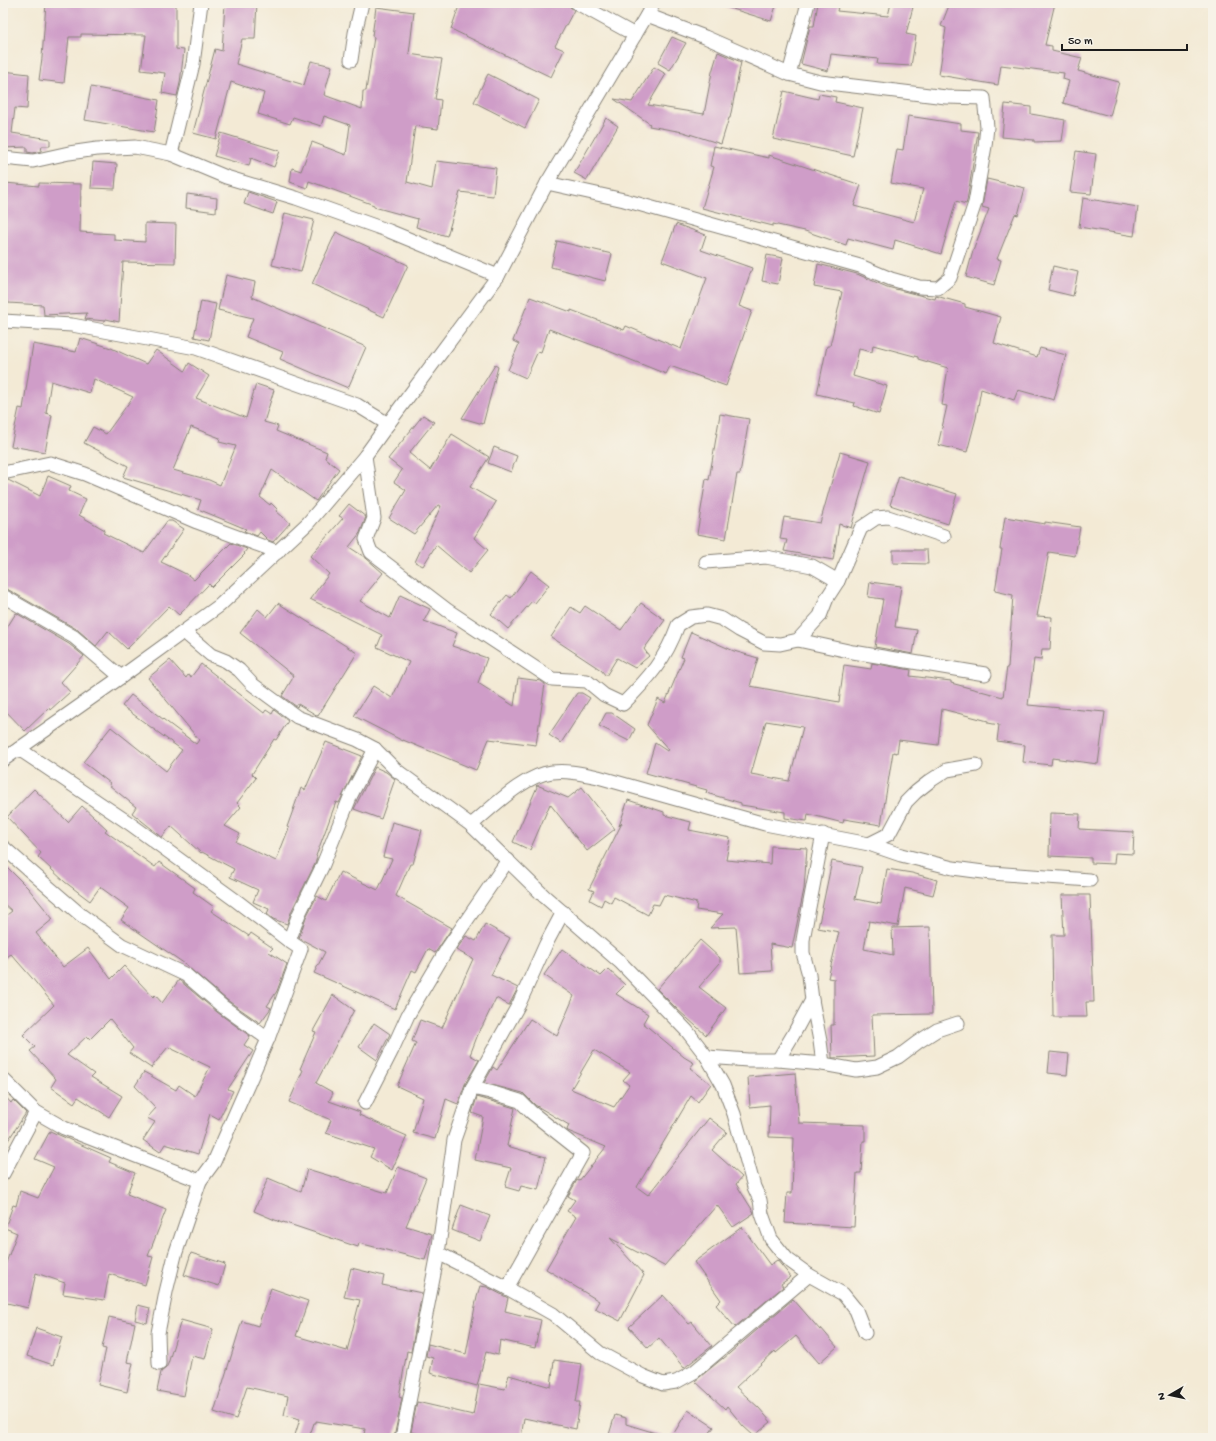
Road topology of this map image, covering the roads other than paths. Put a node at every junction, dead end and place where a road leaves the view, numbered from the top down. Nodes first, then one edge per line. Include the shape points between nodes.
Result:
1 (201, 3) edge
2 (362, 3) edge
3 (577, 3) edge
4 (654, 3) edge
5 (808, 3) edge
6 (647, 15) junction
7 (635, 35) junction
8 (351, 60) dead end
9 (789, 74) junction
10 (171, 154) junction
11 (3, 158) edge
12 (547, 183) junction
13 (498, 276) junction
14 (3, 321) edge
15 (388, 424) junction
16 (365, 456) junction
17 (3, 473) edge
18 (944, 536) dead end
19 (278, 552) junction
20 (706, 562) dead end
21 (838, 581) junction
22 (3, 596) edge
23 (184, 632) junction
24 (798, 640) junction
25 (985, 674) dead end
26 (121, 677) junction
27 (19, 749) junction
28 (375, 749) junction
29 (3, 760) edge
30 (976, 765) dead end
31 (471, 825) junction
32 (823, 834) junction
33 (869, 844) junction
34 (3, 847) edge
35 (508, 860) junction
36 (1090, 880) dead end
37 (563, 912) junction
38 (289, 941) junction
39 (812, 1000) junction
40 (958, 1023) dead end
41 (268, 1038) junction
42 (707, 1057) junction
43 (778, 1060) junction
44 (823, 1064) junction
45 (3, 1079) edge
46 (472, 1088) junction
47 (366, 1103) dead end
48 (36, 1112) junction
49 (3, 1174) edge
50 (200, 1181) junction
51 (438, 1253) junction
52 (809, 1275) junction
53 (507, 1288) junction
54 (865, 1333) dead end
55 (159, 1364) dead end
56 (402, 1438) edge

1 - 10 street via 193,64
2 - 8 street
3 - 7 street
4 - 6 street
5 - 9 street
6 - 7 street
6 - 9 street
7 - 12 street
9 - 12 street via 820,82 887,91 984,98 987,127 975,203 950,278 938,288 919,287 860,266 624,200
10 - 11 street via 136,147 97,149 34,161
10 - 13 street via 226,177 296,198 389,231
12 - 13 street
13 - 15 street
14 - 15 street via 72,325 196,348 357,405
15 - 16 street
16 - 19 street via 308,523
16 - 24 street via 374,518 366,539 371,552 447,610 552,679 587,681 604,695 624,704 646,682 661,660 678,625 691,617 707,615 722,619 764,643 780,644
17 - 19 street via 50,463 85,474 197,522
18 - 21 street via 888,517 876,518 861,528
19 - 23 street via 219,606
20 - 21 street via 766,556 812,566
21 - 24 street via 827,598 820,616
22 - 26 street via 74,637
23 - 26 street
23 - 28 street via 211,655 239,670 252,684 296,717
24 - 25 street via 852,652
26 - 27 street
27 - 29 street
27 - 38 street via 129,823
28 - 31 street via 401,774
28 - 38 street via 351,795
30 - 33 street via 947,770 930,781 906,802 889,834
31 - 32 street via 533,777 551,772 574,772 765,824
31 - 35 street
32 - 33 street
32 - 39 street via 803,940
33 - 36 street via 953,868
34 - 41 street via 75,910 122,945 186,975 222,1006
35 - 37 street
35 - 47 street via 447,949 408,1014
37 - 42 street via 620,962 687,1030
37 - 46 street via 519,1004
38 - 41 street via 301,948
39 - 43 street
39 - 44 street
40 - 44 street via 937,1030 898,1057 877,1067 856,1070
41 - 50 street via 214,1162
42 - 43 street
42 - 52 street via 723,1085 734,1114 771,1239 787,1259
43 - 44 street
45 - 48 street
46 - 51 street via 454,1140
46 - 53 street via 520,1102 583,1153
48 - 49 street
48 - 50 street via 64,1128
50 - 55 street via 175,1255 166,1292 158,1333
51 - 53 street
51 - 56 street
52 - 53 street via 694,1372 676,1382 663,1384 600,1353 553,1314
52 - 54 street via 844,1294 856,1310

